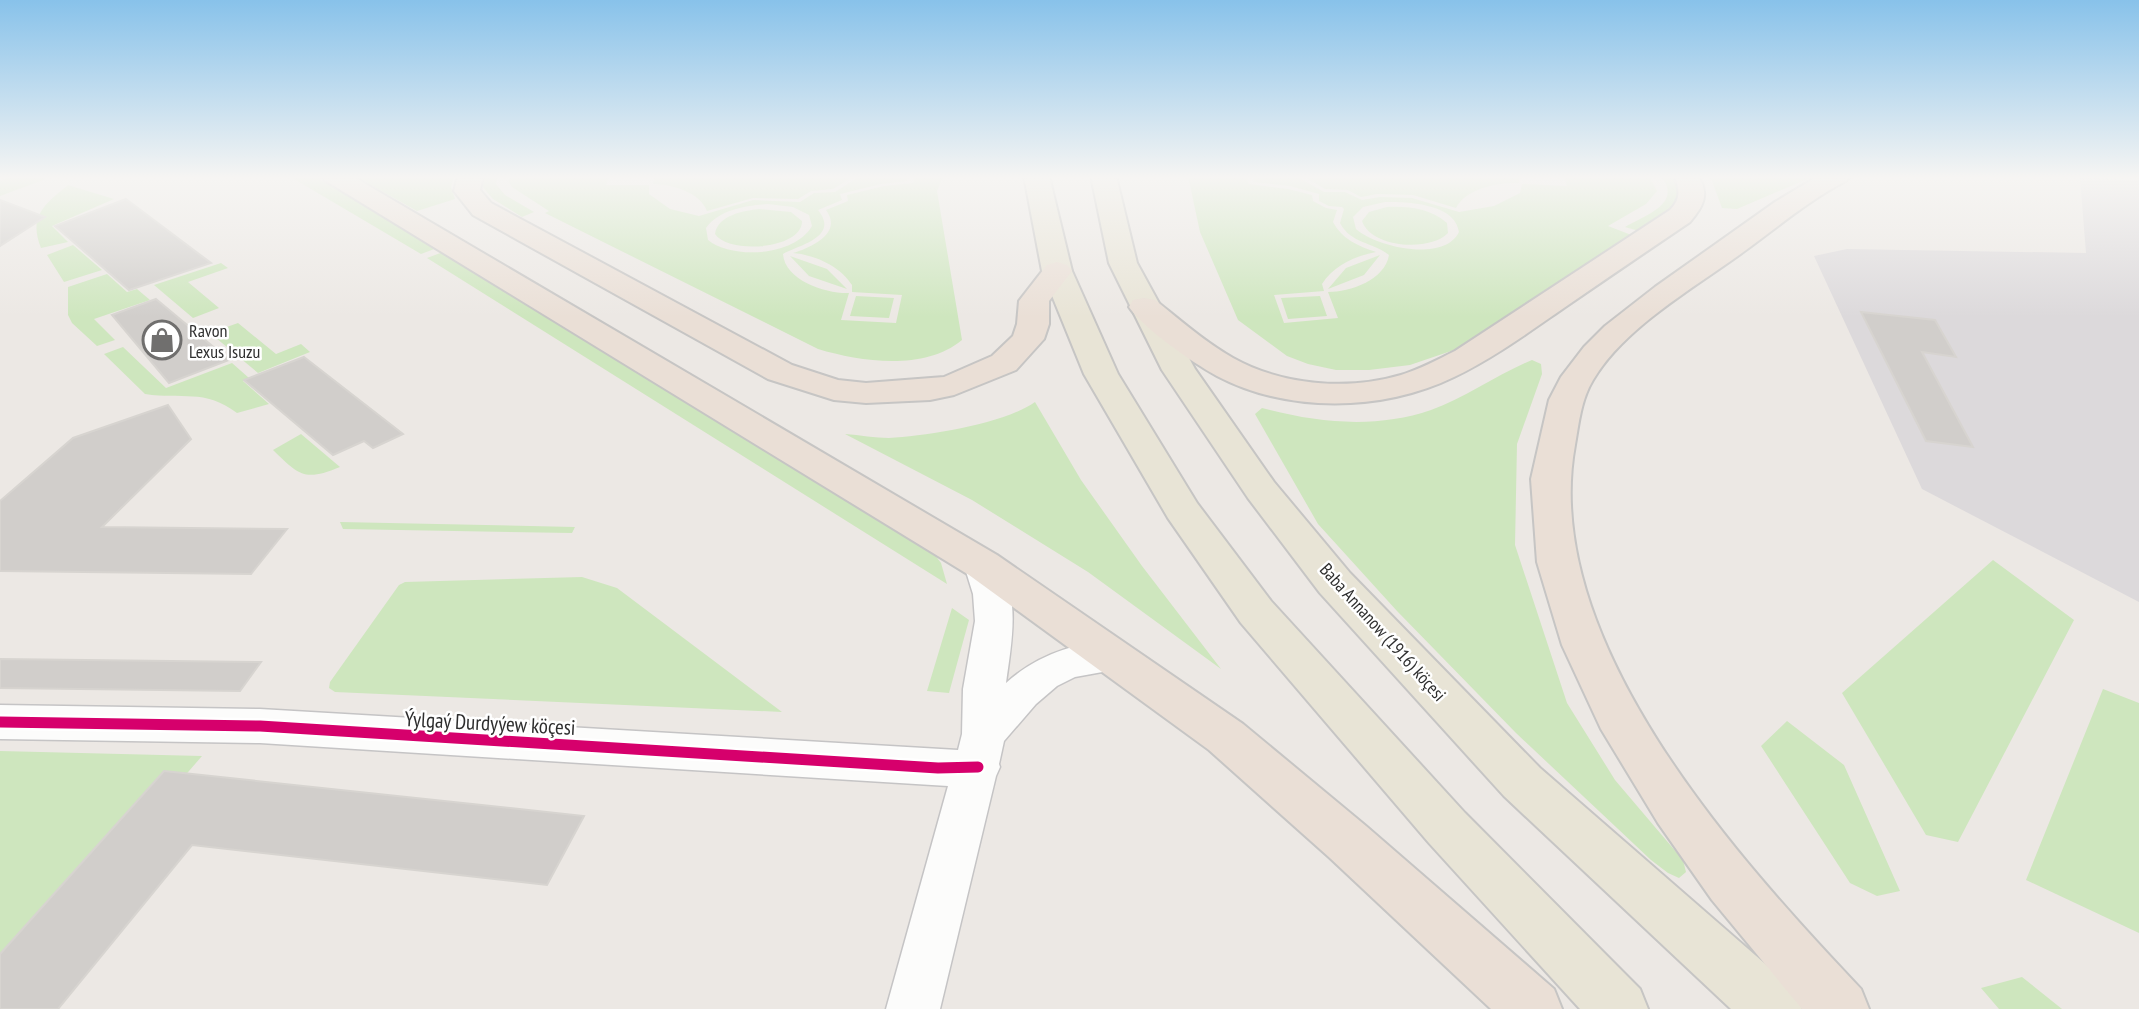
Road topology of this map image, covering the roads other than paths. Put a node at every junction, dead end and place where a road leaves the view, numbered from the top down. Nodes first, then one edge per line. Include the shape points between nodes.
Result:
1 (414, 223) edge
2 (508, 223) edge
3 (1046, 223) edge
4 (1114, 223) edge
5 (1670, 223) edge
6 (1764, 223) edge
7 (1057, 271) junction
8 (1144, 307) junction
9 (984, 565) junction
10 (1116, 657) junction
11 (0, 723) edge
12 (981, 750) junction
13 (913, 1009) edge
14 (1533, 1009) edge
15 (1619, 1009) edge
16 (1773, 1009) edge
17 (1840, 1009) edge

1 - 9 highway
2 - 7 highway via 779,372 834,390 866,394 930,390 1004,363 1028,339 1034,324 1034,301
3 - 7 main road
4 - 8 main road, Baba Annanow (1916) köçesi via 1123,263
5 - 8 highway via 1470,358 1395,388 1337,393 1257,381 1209,357
6 - 17 highway via 1637,315 1590,363 1567,397 1555,437 1549,510 1574,615 1596,678 1625,728 1695,837 1800,967
7 - 15 main road via 1101,374 1182,509 1256,612 1447,828
8 - 16 main road, Baba Annanow (1916) köçesi via 1179,370 1261,490 1335,583 1522,782
9 - 10 highway
9 - 12 street via 995,621 984,689
10 - 12 street via 1066,664 1043,676 1030,686
10 - 14 highway via 1226,737
11 - 12 street, Ýylgaý Durdyýew köçesi via 260,726 938,768
12 - 13 street

